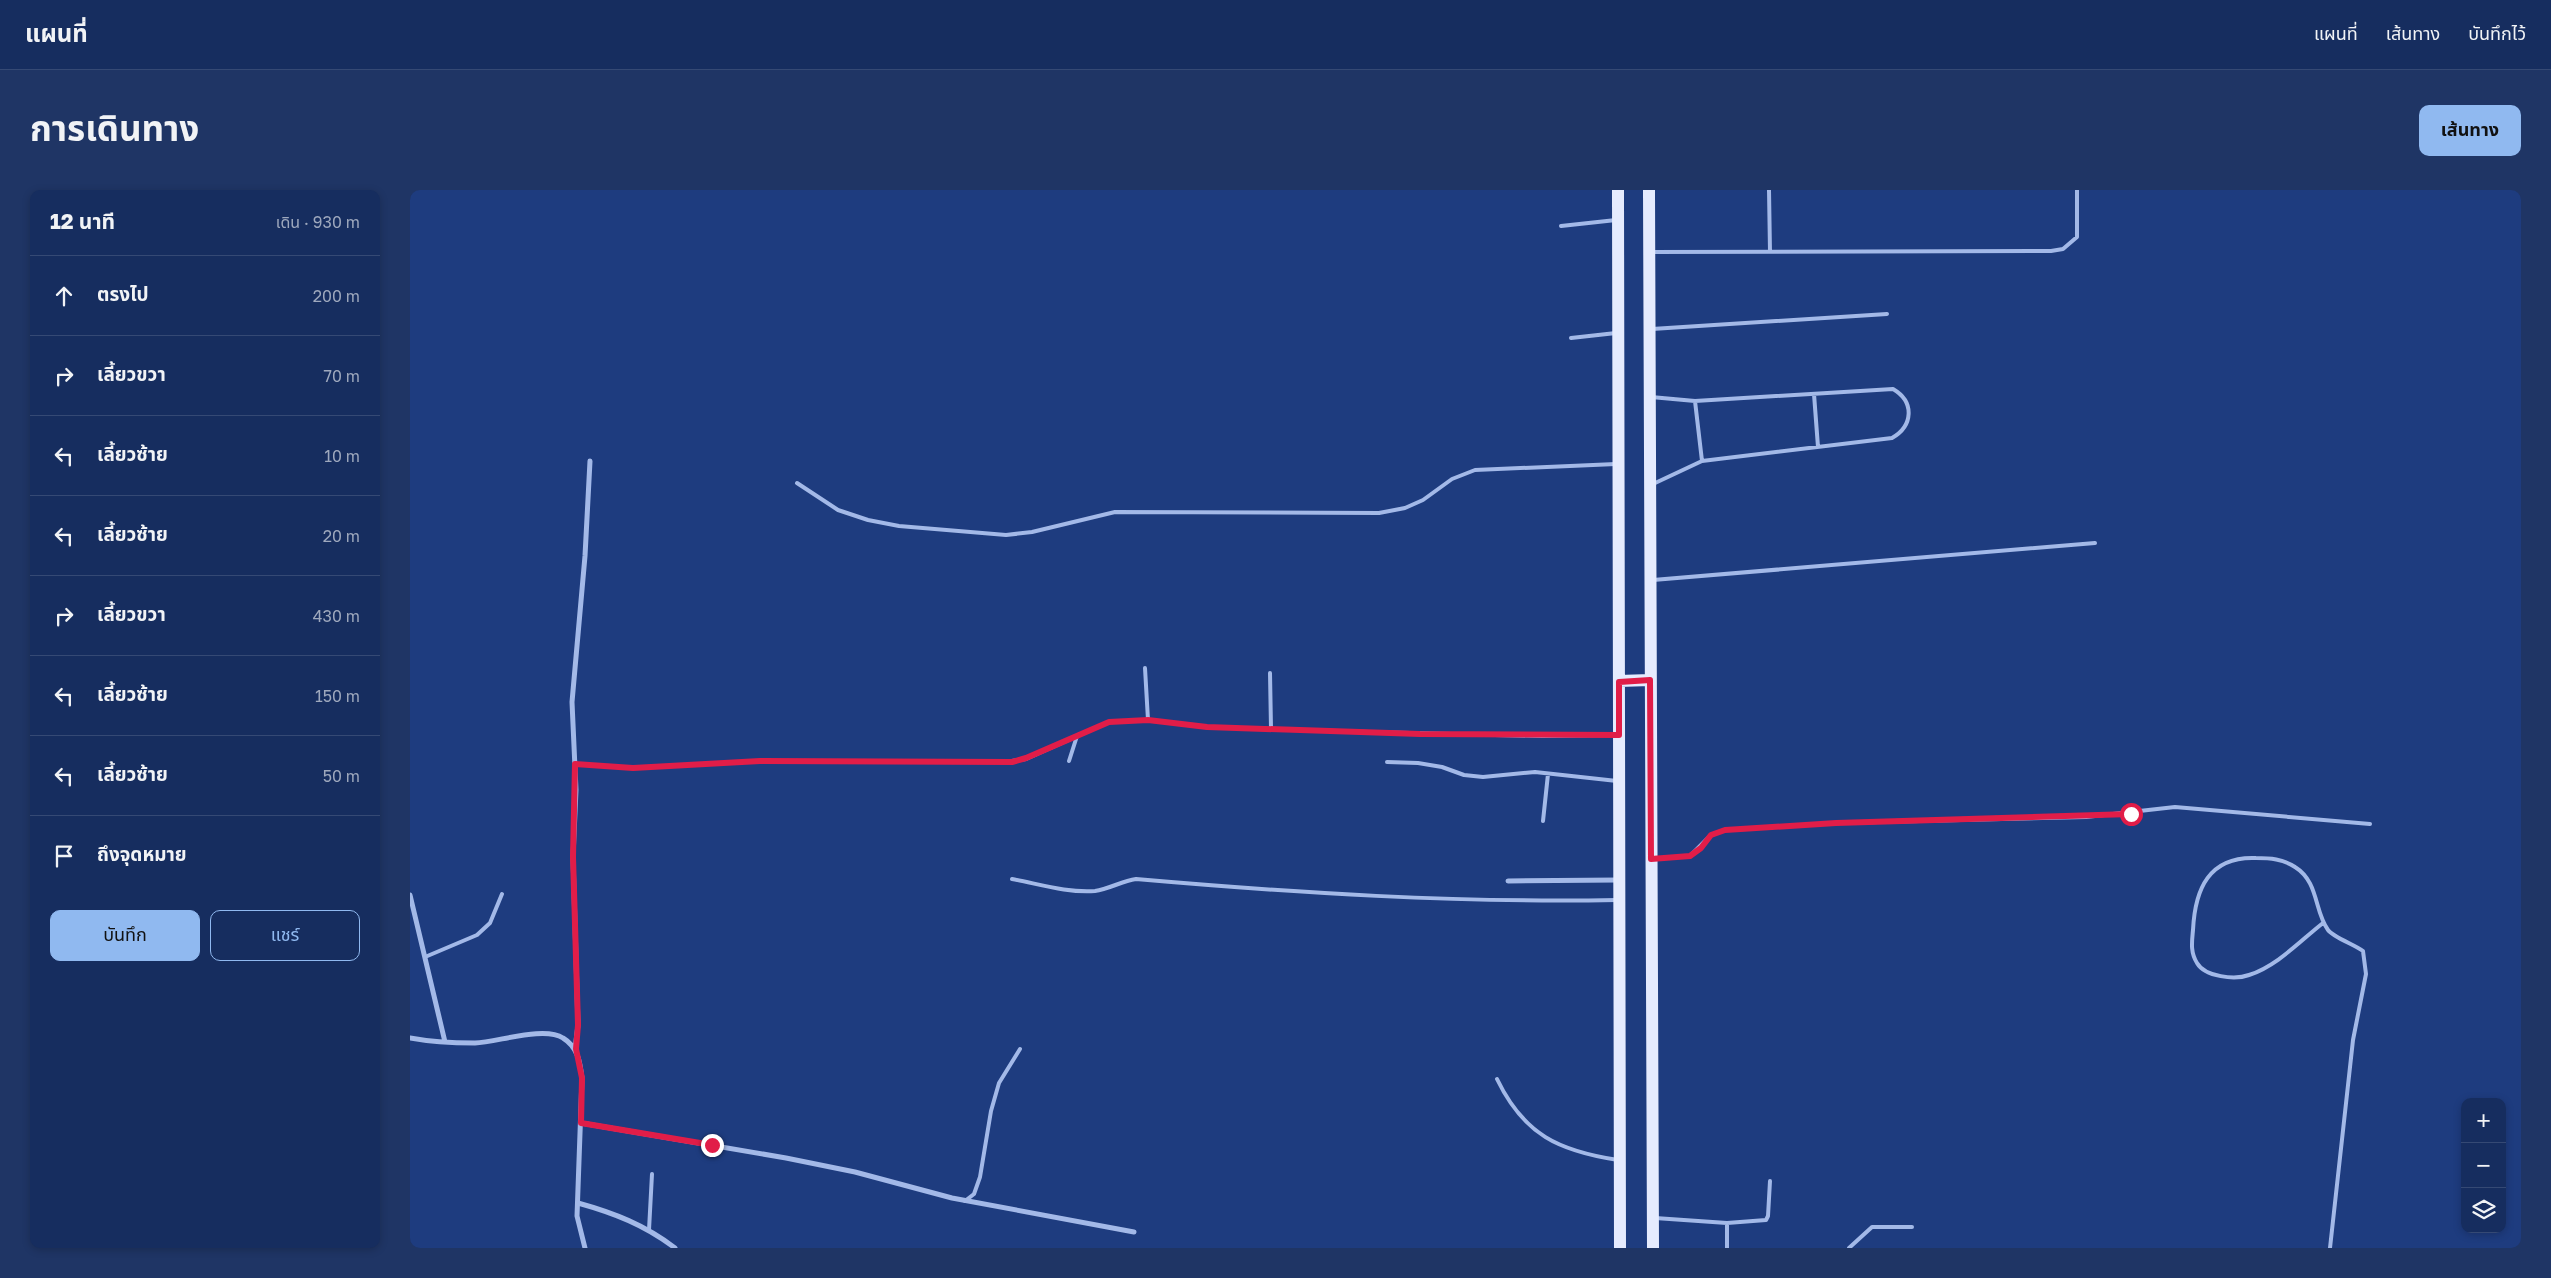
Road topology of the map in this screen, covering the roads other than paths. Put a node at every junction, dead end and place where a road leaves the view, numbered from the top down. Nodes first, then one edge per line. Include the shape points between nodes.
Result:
1 (1618, 190) edge
2 (1649, 190) edge
3 (1769, 190) edge
4 (2078, 190) edge
5 (1618, 219) junction
6 (1562, 226) dead end
7 (1649, 252) junction
8 (1770, 252) junction
9 (1887, 314) dead end
10 (1649, 330) junction
11 (1618, 333) junction
12 (1571, 338) dead end
13 (1814, 394) junction
14 (1649, 396) junction
15 (1695, 401) junction
16 (1818, 447) junction
17 (590, 461) dead end
18 (1702, 461) junction
19 (1618, 464) junction
20 (797, 483) dead end
21 (1650, 486) junction
22 (2095, 543) dead end
23 (1651, 580) junction
24 (1145, 668) dead end
25 (1270, 673) dead end
26 (1650, 680) junction
27 (1619, 682) junction
28 (1148, 720) junction
29 (1270, 729) junction
30 (1619, 735) junction
31 (1077, 736) junction
32 (1068, 761) dead end
33 (1387, 762) dead end
34 (575, 764) junction
35 (1548, 774) junction
36 (1619, 781) junction
37 (1543, 821) dead end
38 (2370, 824) dead end
39 (1651, 859) junction
40 (1012, 879) dead end
41 (1619, 880) junction
42 (1508, 881) dead end
43 (502, 894) dead end
44 (410, 895) edge
45 (1619, 900) junction
46 (2323, 923) junction
47 (425, 957) junction
48 (410, 1038) edge
49 (445, 1042) junction
50 (576, 1049) junction
51 (1020, 1049) dead end
52 (1497, 1079) dead end
53 (581, 1123) junction
54 (1620, 1160) junction
55 (652, 1174) dead end
56 (1770, 1181) dead end
57 (965, 1201) junction
58 (578, 1203) junction
59 (1652, 1218) junction
60 (1728, 1223) junction
61 (1912, 1227) dead end
62 (648, 1230) junction
63 (1134, 1232) dead end
64 (585, 1248) edge
65 (675, 1248) edge
66 (1620, 1248) edge
67 (1652, 1248) edge
68 (1727, 1248) edge
69 (1849, 1248) edge
70 (2330, 1248) edge

1 - 5 main road
2 - 7 main road
3 - 8 lane
4 - 8 lane via 2077,237 2071,244 2057,250
5 - 6 lane
5 - 11 main road
7 - 8 lane
7 - 10 main road
9 - 10 lane
10 - 14 main road
11 - 12 lane
11 - 19 main road
13 - 15 lane
13 - 16 lane
13 - 16 lane via 1893,389 1905,400 1908,412 1908,424 1903,432 1892,438
14 - 15 lane
14 - 21 main road
15 - 18 lane
16 - 18 lane
17 - 34 street via 572,702
18 - 21 lane
19 - 20 lane via 1475,470 1452,479 1423,500 1405,508 1379,513 1115,512 1006,535 899,526 868,520 838,510
19 - 27 main road
21 - 23 main road
22 - 23 lane
23 - 26 main road
24 - 28 lane
25 - 29 lane
26 - 27 main road
26 - 39 main road
27 - 30 main road
28 - 29 lane via 1207,727
28 - 31 lane via 1109,722
29 - 30 lane
30 - 36 main road
31 - 32 lane
31 - 34 lane via 1012,762 760,761 633,768
33 - 35 lane via 1442,767 1464,776
34 - 50 street
35 - 36 lane
35 - 37 lane
36 - 41 main road
38 - 39 lane via 2176,807 2094,816 1836,823 1725,830 1711,835 1690,856
39 - 59 main road
40 - 45 lane via 1085,891 1136,879 1265,890 1498,901
41 - 42 street
41 - 45 main road
43 - 47 lane via 490,923 477,935
44 - 47 street
45 - 54 main road
46 - 46 lane via 2308,879 2296,868 2276,858 2242,857 2220,865 2202,883 2194,905 2191,950 2197,964 2209,973 2227,977 2247,976 2268,967
46 - 70 lane via 2330,933 2363,951 2366,974 2352,1040
47 - 49 street
48 - 49 street
49 - 50 street via 478,1042 539,1034 561,1036
50 - 53 street via 582,1078
51 - 57 lane via 999,1083 980,1177 974,1194
52 - 54 lane via 1514,1110 1524,1122 1544,1136 1588,1155
53 - 57 street via 855,1172
53 - 58 street
54 - 66 main road
55 - 62 lane
56 - 60 lane via 1766,1220
57 - 63 street
58 - 62 street via 612,1212
58 - 64 street via 579,1231
59 - 60 lane
59 - 67 main road
60 - 68 lane
61 - 69 lane via 1872,1227
62 - 65 street

